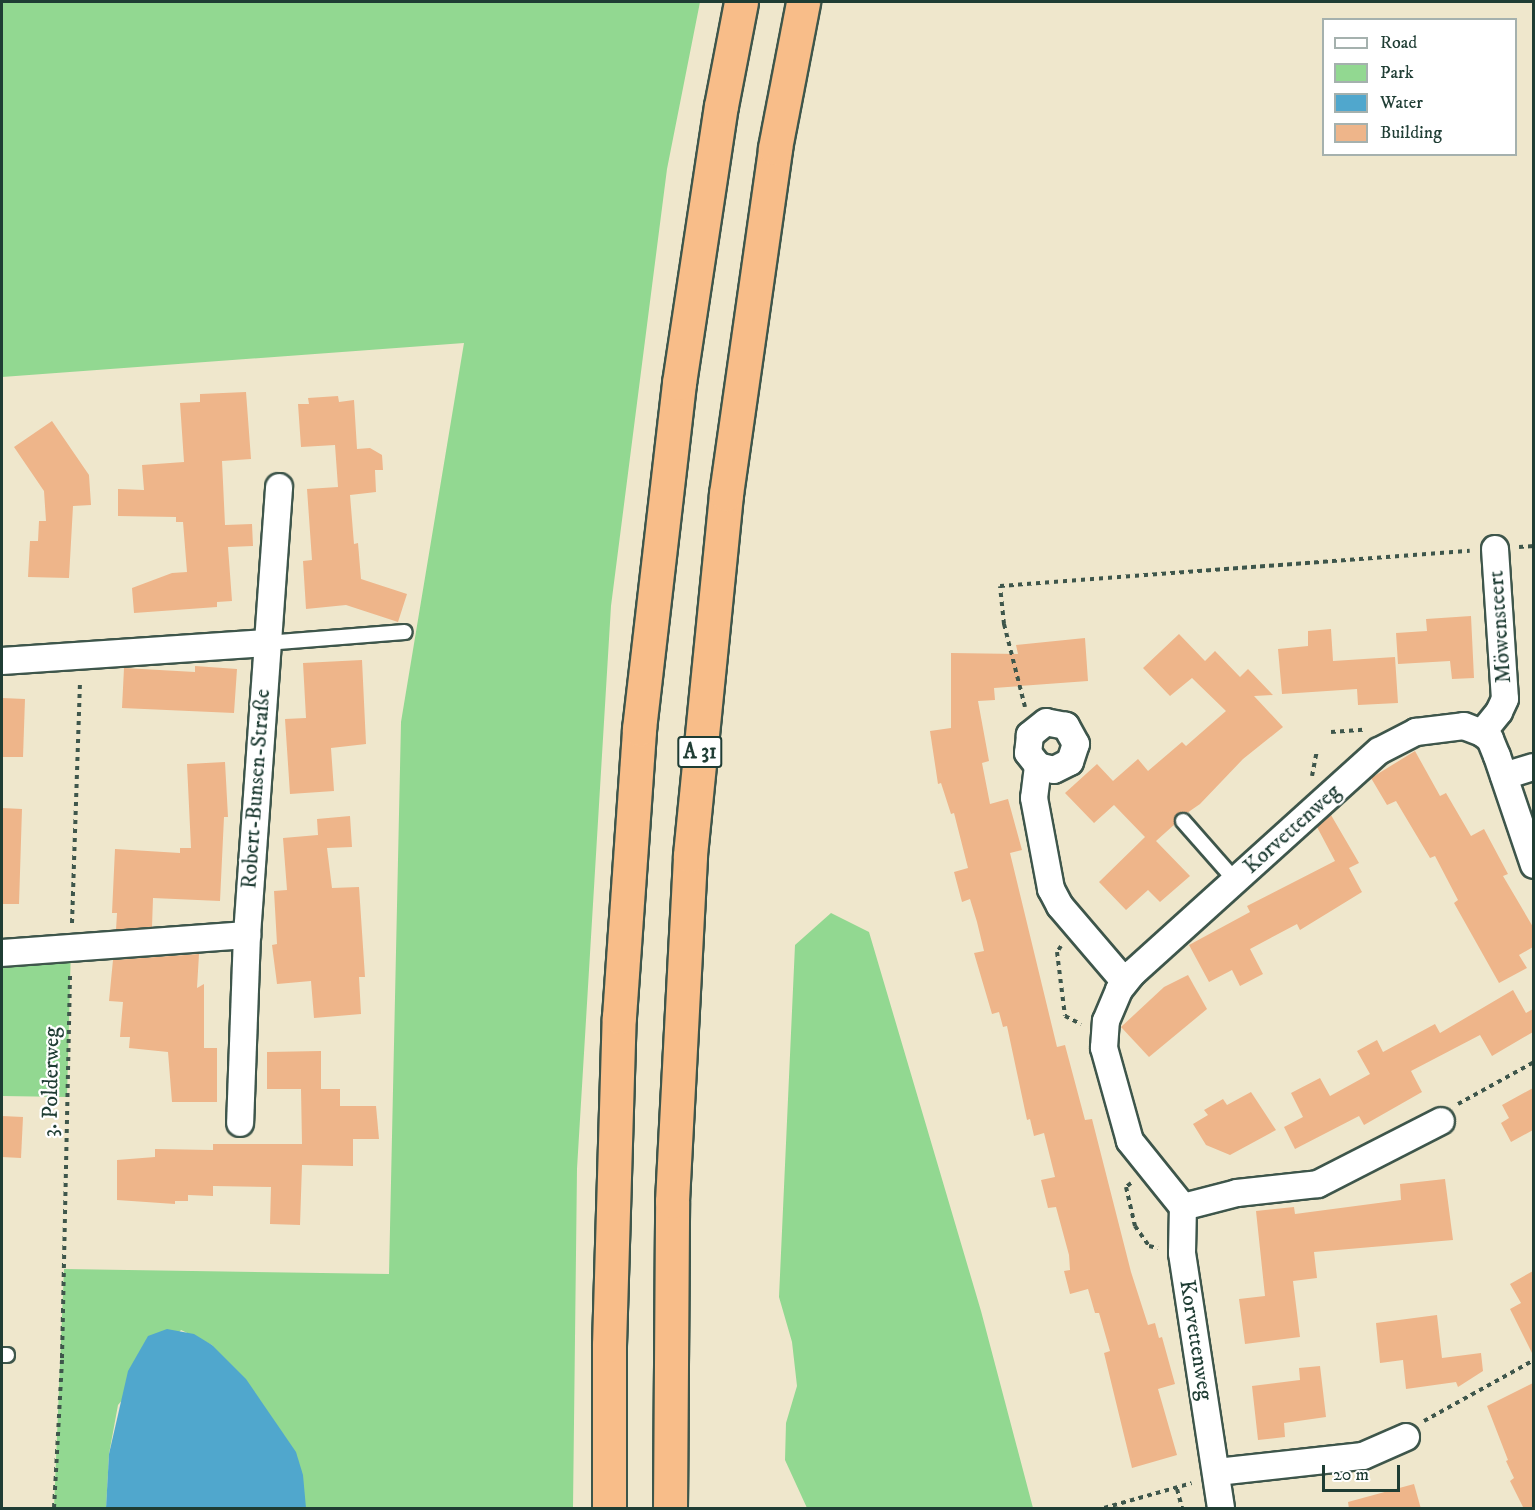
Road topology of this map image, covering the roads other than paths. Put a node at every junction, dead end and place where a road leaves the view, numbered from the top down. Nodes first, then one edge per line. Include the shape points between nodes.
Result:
1 (741, 2) edge
2 (803, 2) edge
3 (279, 487) dead end
4 (1495, 549) road end
5 (405, 632) dead end
6 (266, 643) junction
7 (2, 661) edge
8 (1482, 733) junction
9 (1038, 766) junction
10 (1533, 767) edge
11 (1504, 776) junction
12 (1183, 821) dead end
13 (1533, 865) edge
14 (1236, 880) junction
15 (247, 935) junction
16 (2, 953) edge
17 (1125, 982) junction
18 (1441, 1121) road end
19 (240, 1123) dead end
20 (1183, 1207) junction
21 (1406, 1437) road end
22 (1217, 1472) junction
23 (609, 1509) edge
24 (670, 1509) edge
25 (1221, 1509) edge

1 - 23 highway via 690,304 661,519 639,729 619,1017 609,1346
2 - 24 highway, A 31 via 775,148 726,494 690,855 672,1201
3 - 6 street, Robert-Bunsen-Straße
4 - 8 street, Möwensteert via 1504,699
5 - 6 lane
6 - 7 street
6 - 15 street, Robert-Bunsen-Straße
8 - 11 street via 1490,739
8 - 14 street, Korvettenweg via 1469,727 1452,727 1416,732 1393,742
9 - 9 street via 1028,753 1030,735 1046,722 1066,726 1076,744 1070,762 1054,770
9 - 17 street via 1034,798 1051,889
10 - 11 street
11 - 13 street
12 - 14 lane
14 - 17 street, Korvettenweg
15 - 16 street
15 - 19 street, Robert-Bunsen-Straße
17 - 20 street, Korvettenweg via 1113,1001 1103,1035 1130,1141 1149,1170
18 - 20 street via 1318,1184 1237,1193
20 - 22 street, Korvettenweg via 1182,1253
21 - 22 street via 1363,1456
22 - 25 street, Korvettenweg

